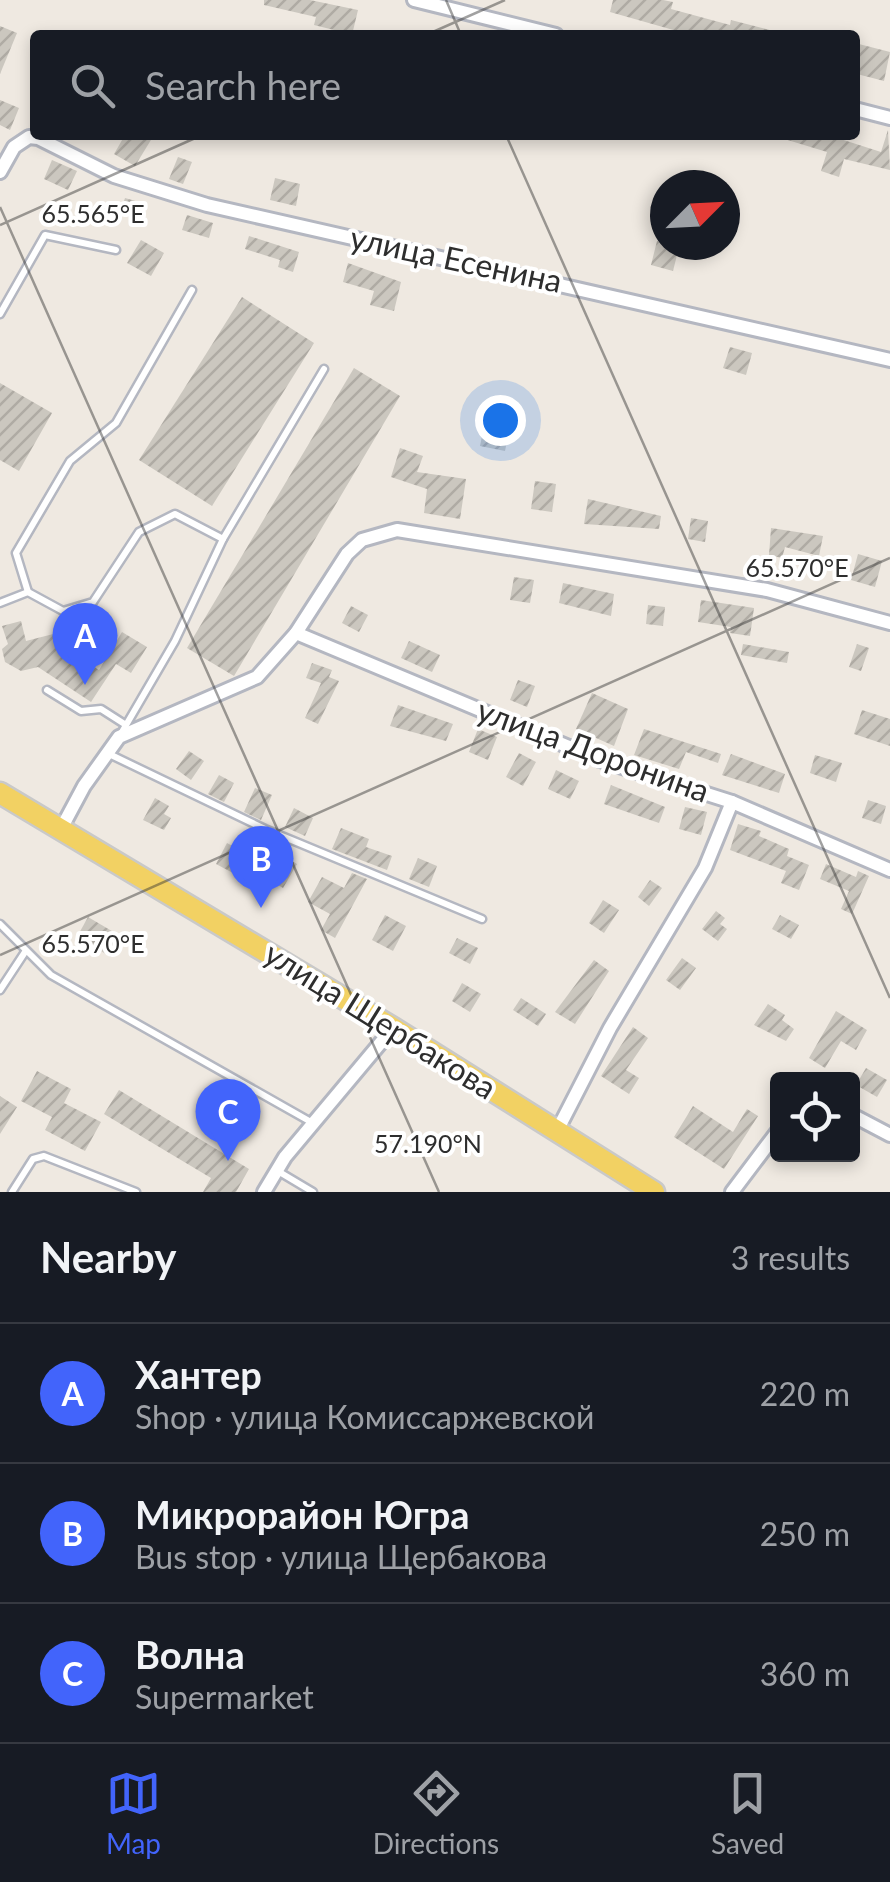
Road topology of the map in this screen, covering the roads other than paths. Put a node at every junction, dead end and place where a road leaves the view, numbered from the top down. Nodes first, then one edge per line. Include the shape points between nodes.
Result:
1 (414, 0) edge
2 (536, 30) edge
3 (860, 110) edge
4 (890, 118) edge
5 (30, 137) edge
6 (36, 140) edge
7 (0, 172) edge
8 (116, 250) dead end
9 (192, 290) dead end
10 (0, 314) edge
11 (890, 360) edge
12 (324, 369) dead end
13 (223, 539) junction
14 (28, 592) junction
15 (0, 604) edge
16 (890, 623) edge
17 (296, 633) junction
18 (46, 690) dead end
19 (123, 731) junction
20 (106, 752) junction
21 (0, 793) edge
22 (732, 802) junction
23 (62, 829) junction
24 (890, 870) edge
25 (482, 919) dead end
26 (0, 924) edge
27 (25, 952) junction
28 (0, 990) edge
29 (394, 1028) junction
30 (860, 1119) edge
31 (312, 1122) junction
32 (557, 1130) junction
33 (890, 1136) edge
34 (770, 1142) edge
35 (276, 1170) junction
36 (12, 1192) edge
37 (136, 1192) edge
38 (264, 1192) edge
39 (313, 1192) edge
40 (654, 1192) edge
41 (732, 1192) edge

1 - 2 street
3 - 4 street
5 - 7 street, улица Есенина via 14,147
6 - 11 street, улица Есенина via 114,176 206,205
8 - 10 lane via 45,234
9 - 14 lane via 116,423 70,461 16,553
12 - 13 lane
13 - 14 lane via 175,514 139,532 93,602 63,611
13 - 19 lane
14 - 15 lane
16 - 17 street via 768,590 397,530 362,540 347,554
17 - 19 street via 258,677
17 - 22 street, улица Доронина via 600,760
18 - 19 lane via 81,710 101,709
19 - 20 street
20 - 23 street
20 - 25 lane via 265,829
21 - 23 main road, улица Щербакова
22 - 24 street, улица Доронина
22 - 32 street via 705,868
23 - 29 main road, улица Щербакова
26 - 27 lane
27 - 28 lane
27 - 31 lane via 51,975
29 - 31 street
29 - 32 main road, улица Щербакова
30 - 33 street
31 - 35 street
32 - 40 main road, улица Щербакова
34 - 41 street
35 - 38 street
35 - 39 lane
36 - 37 lane via 32,1160 44,1156

